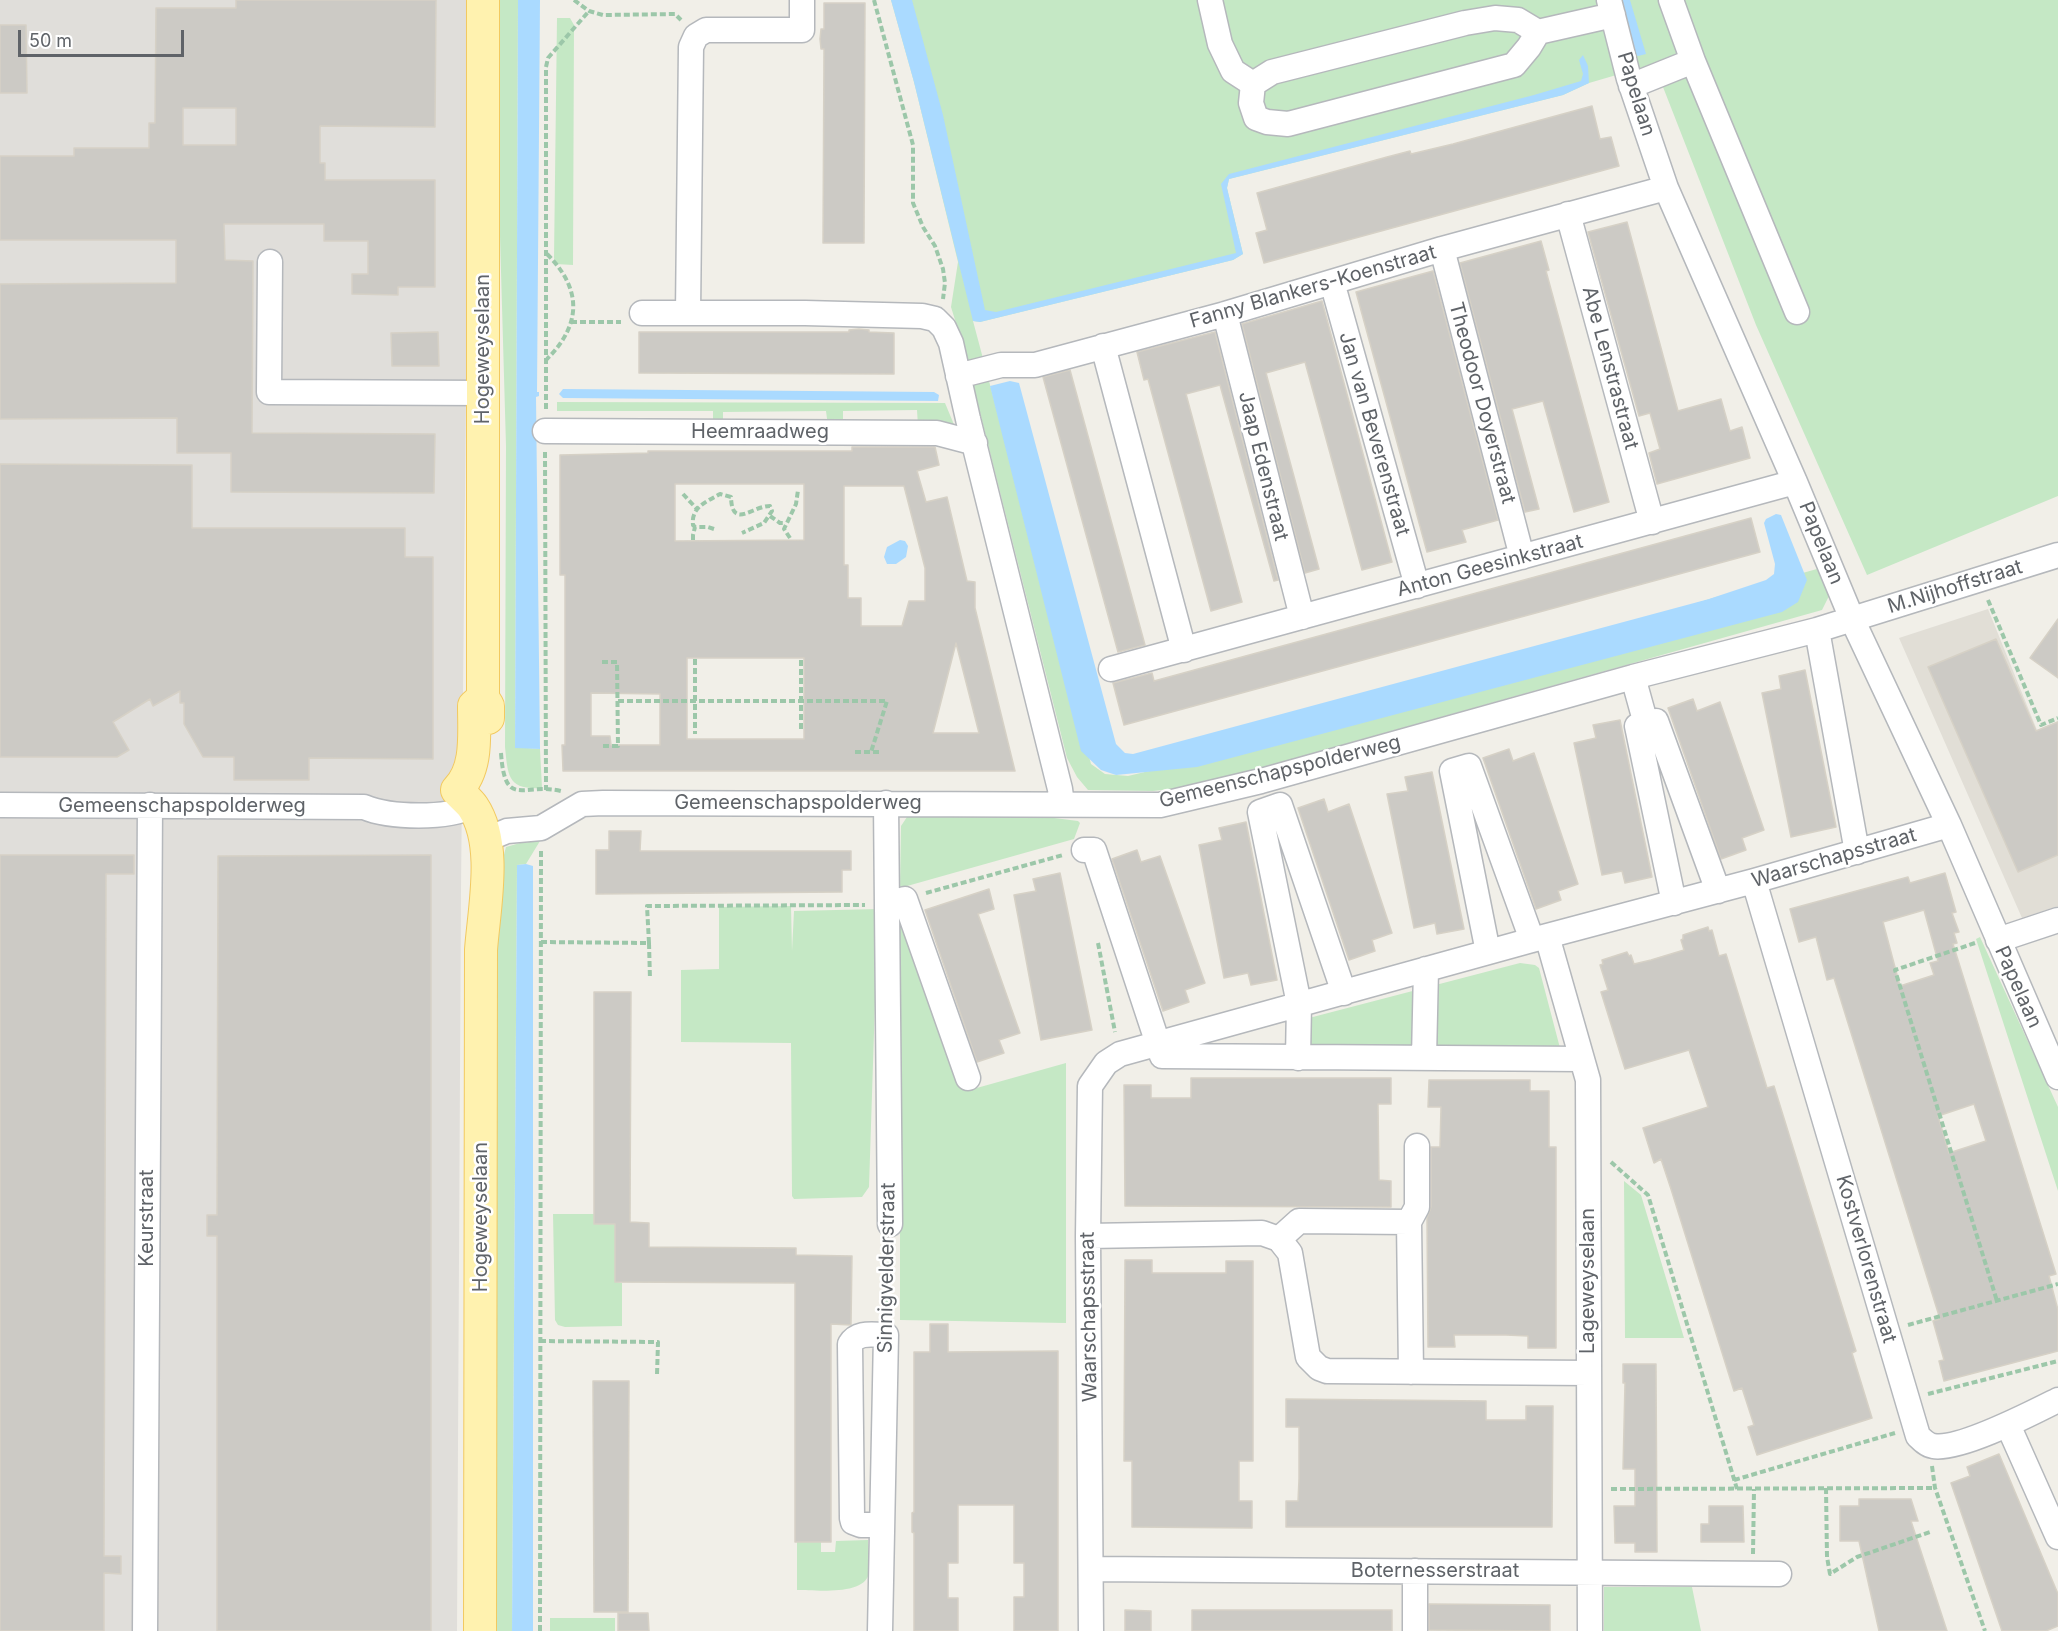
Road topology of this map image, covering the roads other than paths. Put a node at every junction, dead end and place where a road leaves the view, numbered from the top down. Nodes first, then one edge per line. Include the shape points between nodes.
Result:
1 (483, 0) edge
2 (802, 0) edge
3 (1210, 0) edge
4 (1671, 0) edge
5 (1611, 7) edge
6 (1538, 32) junction
7 (1693, 62) junction
8 (1253, 84) junction
9 (1631, 86) junction
10 (1666, 188) junction
11 (1568, 214) junction
12 (1442, 249) junction
13 (270, 262) dead end
14 (1332, 282) junction
15 (1797, 312) dead end
16 (642, 313) road end
17 (688, 313) junction
18 (1225, 314) junction
19 (1103, 346) junction
20 (958, 376) junction
21 (484, 393) junction
22 (545, 431) road end
23 (975, 442) junction
24 (1796, 482) junction
25 (1652, 522) junction
26 (2058, 555) edge
27 (1522, 557) junction
28 (1417, 586) junction
29 (1302, 617) junction
30 (1852, 619) junction
31 (1817, 630) junction
32 (1184, 650) junction
33 (1111, 669) dead end
34 (1633, 677) junction
35 (483, 698) junction
36 (1646, 724) junction
37 (1450, 729) junction
38 (1459, 769) junction
39 (1261, 781) junction
40 (465, 798) junction
41 (886, 803) junction
42 (1062, 804) junction
43 (0, 805) edge
44 (150, 806) junction
45 (1271, 808) junction
46 (1948, 825) junction
47 (485, 840) junction
48 (1084, 850) road end
49 (1857, 852) junction
50 (1754, 881) junction
51 (1718, 891) junction
52 (896, 902) junction
53 (1674, 903) junction
54 (2058, 920) edge
55 (1996, 936) junction
56 (1540, 938) junction
57 (1488, 952) junction
58 (1426, 969) junction
59 (1344, 993) junction
60 (1299, 1004) junction
61 (1157, 1044) junction
62 (1298, 1058) junction
63 (1424, 1058) junction
64 (1582, 1059) junction
65 (2058, 1077) edge
66 (968, 1078) dead end
67 (1417, 1146) dead end
68 (1409, 1222) junction
69 (890, 1224) road end
70 (1088, 1236) junction
71 (1279, 1239) junction
72 (1411, 1372) junction
73 (1589, 1373) junction
74 (2058, 1400) edge
75 (2008, 1425) junction
76 (882, 1525) junction
77 (2058, 1537) edge
78 (1091, 1569) junction
79 (1415, 1571) junction
80 (1589, 1573) junction
81 (1779, 1574) dead end
82 (145, 1631) edge
83 (480, 1631) edge
84 (880, 1631) edge
85 (1091, 1631) edge
86 (1415, 1631) edge
87 (1590, 1631) edge

1 - 21 main road, Hogeweyselaan
2 - 17 street via 802,30 706,30 696,36 691,47
3 - 8 street via 1220,44 1233,71
4 - 7 street
5 - 6 street
5 - 9 street, Papelaan
6 - 8 street via 1518,20 1495,18 1465,23 1272,72
6 - 8 street via 1514,65 1288,124 1256,118 1251,102
7 - 9 street
7 - 15 street
9 - 10 street, Papelaan
10 - 11 street, Fanny Blankers-Koenstraat
10 - 24 street, Papelaan
11 - 12 street, Fanny Blankers-Koenstraat
11 - 25 street, Abe Lenstrastraat
12 - 14 street, Fanny Blankers-Koenstraat
12 - 27 street, Theodoor Doyerstraat
13 - 21 street via 269,392
14 - 18 street, Fanny Blankers-Koenstraat
14 - 28 street, Jan van Beverenstraat
16 - 17 street
17 - 20 street via 922,316 944,328
18 - 19 street, Fanny Blankers-Koenstraat
18 - 29 street, Jaap Edenstraat
19 - 20 street, Fanny Blankers-Koenstraat via 1035,365 1001,364
19 - 32 street
20 - 23 street
21 - 35 main road, Hogeweyselaan
22 - 23 street, Heemraadweg via 937,433
23 - 42 street
24 - 25 street, Anton Geesinkstraat
24 - 30 street, Papelaan
25 - 27 street, Anton Geesinkstraat
26 - 30 street, M.Nijhoffstraat
27 - 28 street, Anton Geesinkstraat
28 - 29 street, Anton Geesinkstraat
29 - 32 street, Anton Geesinkstraat
30 - 31 street, Gemeenschapspolderweg
30 - 46 street, Papelaan
31 - 34 street, Gemeenschapspolderweg
31 - 49 street
32 - 33 street, Anton Geesinkstraat
34 - 36 street
34 - 37 street, Gemeenschapspolderweg
35 - 40 main road, Hogeweyselaan via 474,706 474,741 464,783
35 - 40 main road, Hogeweyselaan via 488,706 483,786
36 - 51 street via 1656,721
36 - 53 street via 1637,726
37 - 38 street
37 - 39 street, Gemeenschapspolderweg
38 - 56 street via 1469,766
38 - 57 street via 1452,771
39 - 42 street, Gemeenschapspolderweg via 1160,805
39 - 45 street
40 - 44 street, Gemeenschapspolderweg via 378,800 364,807
40 - 47 main road, Hogeweyselaan via 478,815
41 - 42 street, Gemeenschapspolderweg
41 - 47 street, Gemeenschapspolderweg via 582,804 541,828 507,831
41 - 52 street, Sinnigvelderstraat
43 - 44 street, Gemeenschapspolderweg
44 - 82 street, Keurstraat
45 - 59 street via 1280,805
45 - 60 street via 1260,812
46 - 49 street, Waarschapsstraat
46 - 55 street, Papelaan
47 - 83 main road, Hogeweyselaan via 487,877 481,975
48 - 61 street via 1094,850
49 - 50 street, Waarschapsstraat
50 - 51 street, Waarschapsstraat
50 - 75 street, Kostverlorenstraat via 1918,1436 1929,1446 1944,1447
51 - 53 street, Waarschapsstraat
52 - 66 street, Sinnigvelderstraat
52 - 69 street, Sinnigvelderstraat
53 - 56 street, Waarschapsstraat
54 - 55 street
55 - 65 street, Papelaan
56 - 57 street, Waarschapsstraat
56 - 64 street, Lageweyselaan
57 - 58 street, Waarschapsstraat
58 - 59 street, Waarschapsstraat
58 - 63 street
59 - 60 street, Waarschapsstraat
60 - 61 street, Waarschapsstraat
60 - 62 street
61 - 62 street via 1162,1056
61 - 70 street, Waarschapsstraat via 1119,1054 1106,1063 1090,1086
62 - 63 street
63 - 64 street
64 - 73 street, Lageweyselaan via 1588,1080
67 - 68 street via 1417,1207
68 - 71 street via 1299,1221
68 - 72 street
70 - 71 street via 1262,1233
70 - 78 street, Waarschapsstraat
71 - 72 street via 1290,1253 1306,1350 1313,1363 1327,1371
72 - 73 street
73 - 80 street, Lageweyselaan
74 - 75 street
75 - 77 street
76 - 76 street, Sinnigvelderstraat via 885,1335 860,1335 850,1344 852,1518 861,1526
76 - 84 street, Sinnigvelderstraat
78 - 79 street, Boternesserstraat
78 - 85 street, Waarschapsstraat
79 - 80 street, Boternesserstraat
79 - 86 street
80 - 81 street, Boternesserstraat
80 - 87 street, Lageweyselaan

